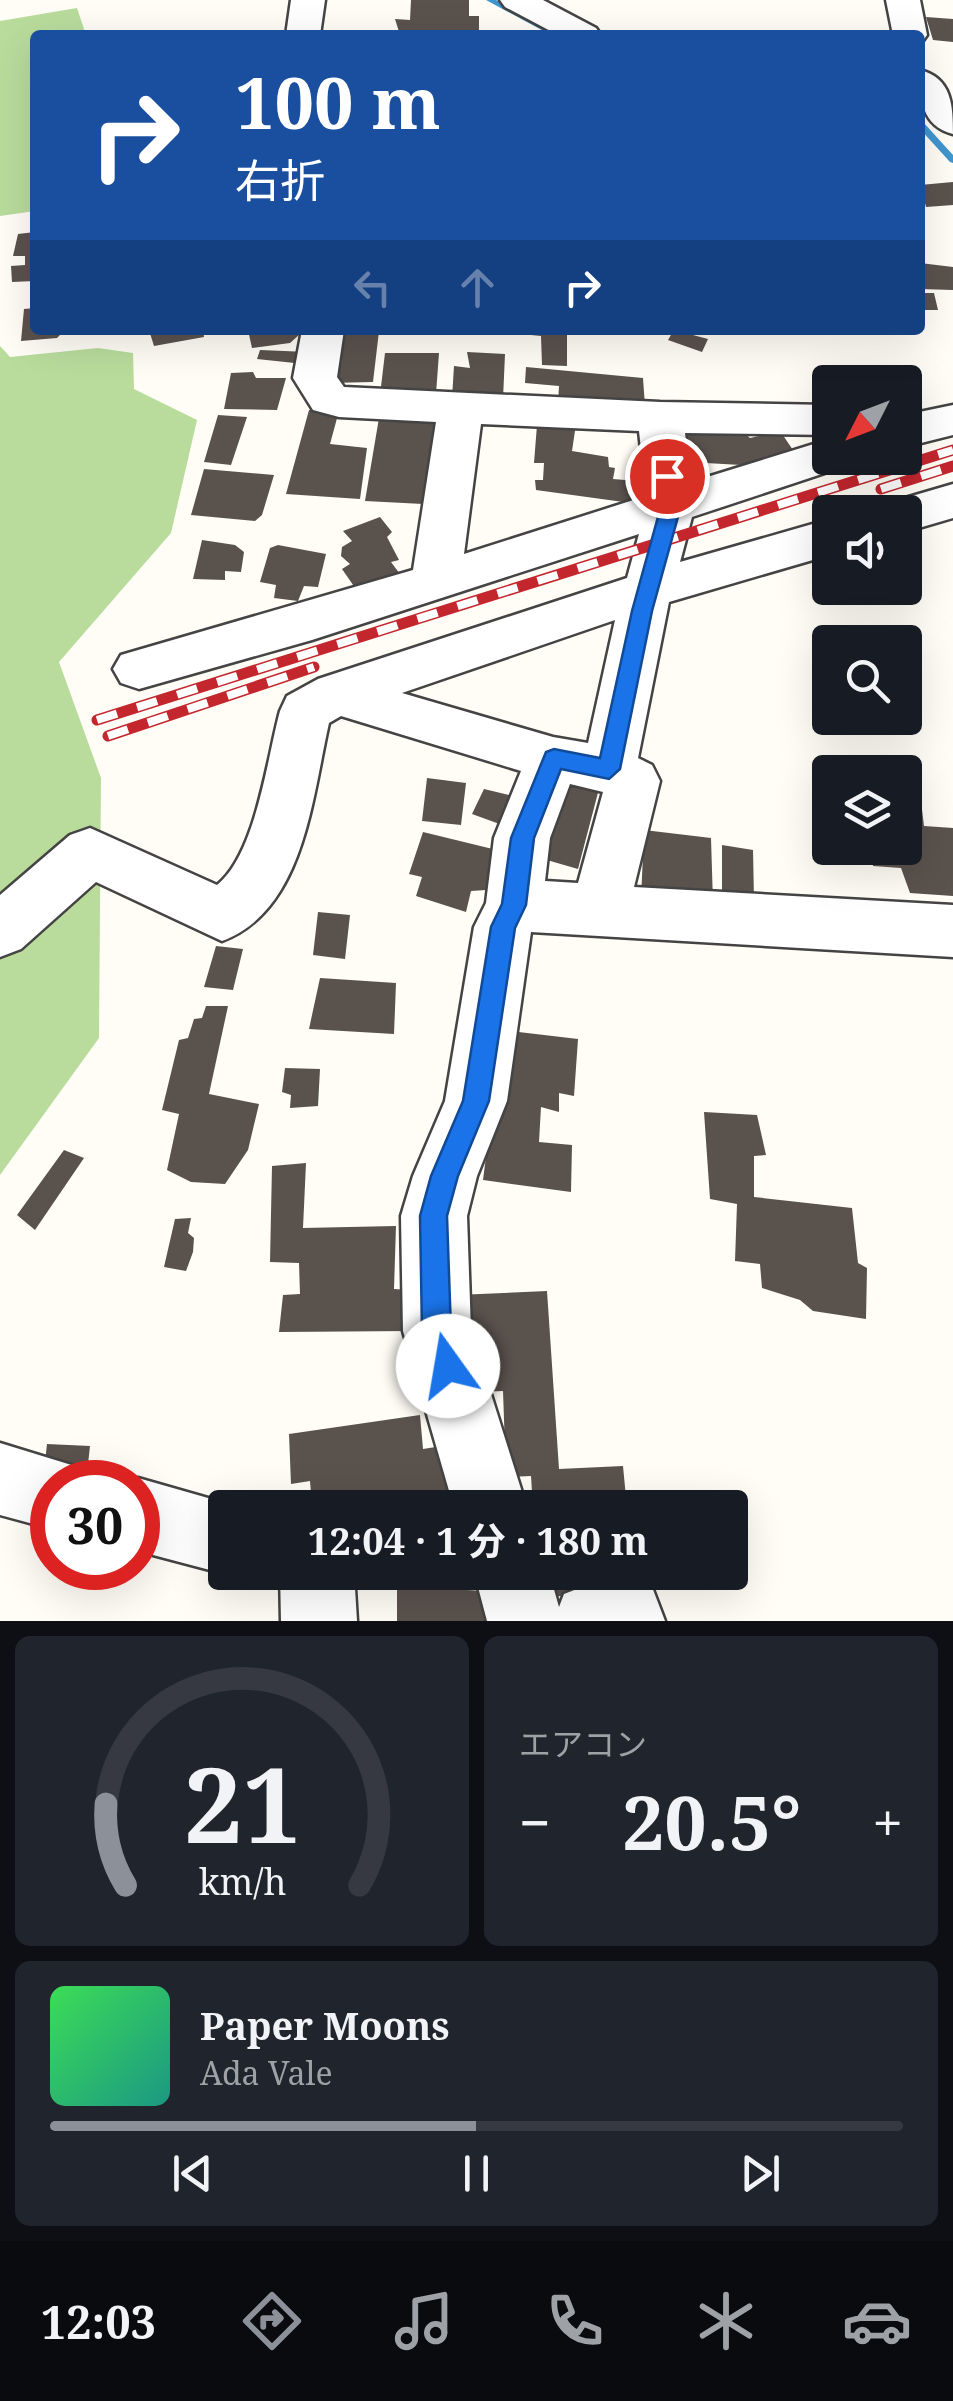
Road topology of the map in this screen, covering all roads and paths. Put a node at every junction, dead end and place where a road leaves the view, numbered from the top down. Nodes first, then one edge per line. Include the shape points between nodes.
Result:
1 (308, 0) edge
2 (518, 0) edge
3 (903, 0) edge
4 (305, 30) edge
5 (575, 30) edge
6 (909, 30) edge
7 (925, 88) edge
8 (953, 124) edge
9 (322, 335) edge
10 (461, 406) junction
11 (660, 417) junction
12 (812, 420) edge
13 (953, 420) edge
14 (922, 427) edge
15 (812, 461) edge
16 (953, 501) edge
17 (671, 506) junction
18 (922, 510) edge
19 (812, 542) edge
20 (436, 582) junction
21 (647, 590) junction
22 (139, 669) dead end
23 (336, 694) junction
24 (554, 758) junction
25 (609, 769) junction
26 (514, 905) junction
27 (600, 910) junction
28 (0, 931) edge
29 (953, 931) edge
30 (0, 1479) edge
31 (30, 1487) edge
32 (485, 1490) edge
33 (160, 1520) edge
34 (208, 1533) edge
35 (318, 1590) edge
36 (516, 1590) edge
37 (319, 1621) edge
38 (526, 1621) edge
39 (591, 1621) edge
40 (627, 1621) edge

1 - 4 street
2 - 5 street
3 - 6 street
7 - 8 street
9 - 10 street via 315,378 329,400
10 - 11 street
10 - 20 street
11 - 12 street
11 - 17 street
13 - 14 street
15 - 17 street
16 - 18 street
17 - 20 street
17 - 21 street
19 - 21 street
20 - 22 street
21 - 23 street
21 - 25 street
23 - 24 street
23 - 28 street via 306,711 272,848 248,894 222,916 90,852
24 - 25 street
24 - 26 street via 522,838
25 - 27 street via 632,780
26 - 27 street
26 - 32 street via 503,927 476,1101 434,1216 436,1331
27 - 29 street
30 - 31 street
33 - 34 street
35 - 37 street
36 - 38 street
39 - 40 street via 625,1614

